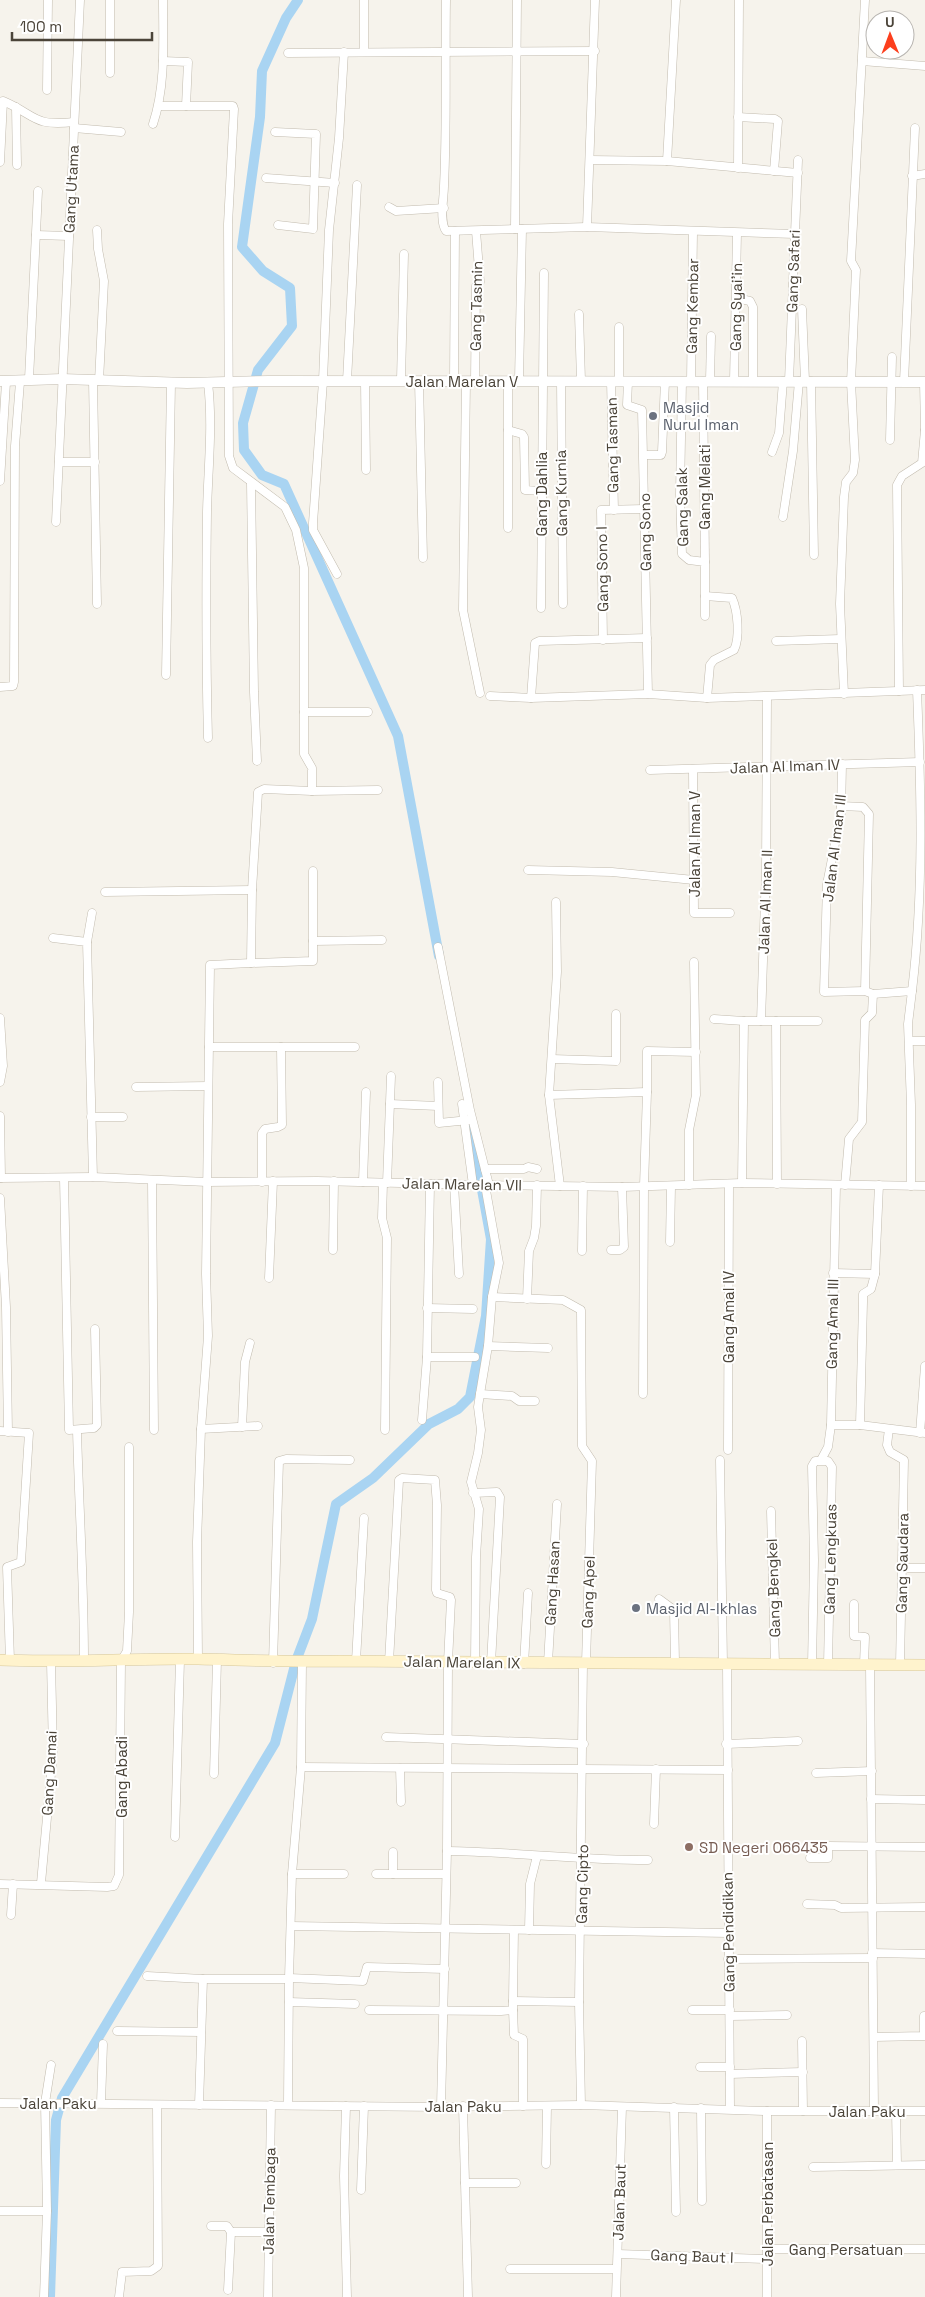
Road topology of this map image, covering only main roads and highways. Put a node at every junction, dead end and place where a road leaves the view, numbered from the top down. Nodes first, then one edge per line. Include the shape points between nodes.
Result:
1 (5, 1660) edge
2 (925, 1666) edge

1 - 2 main road, Jalan Marelan IX

